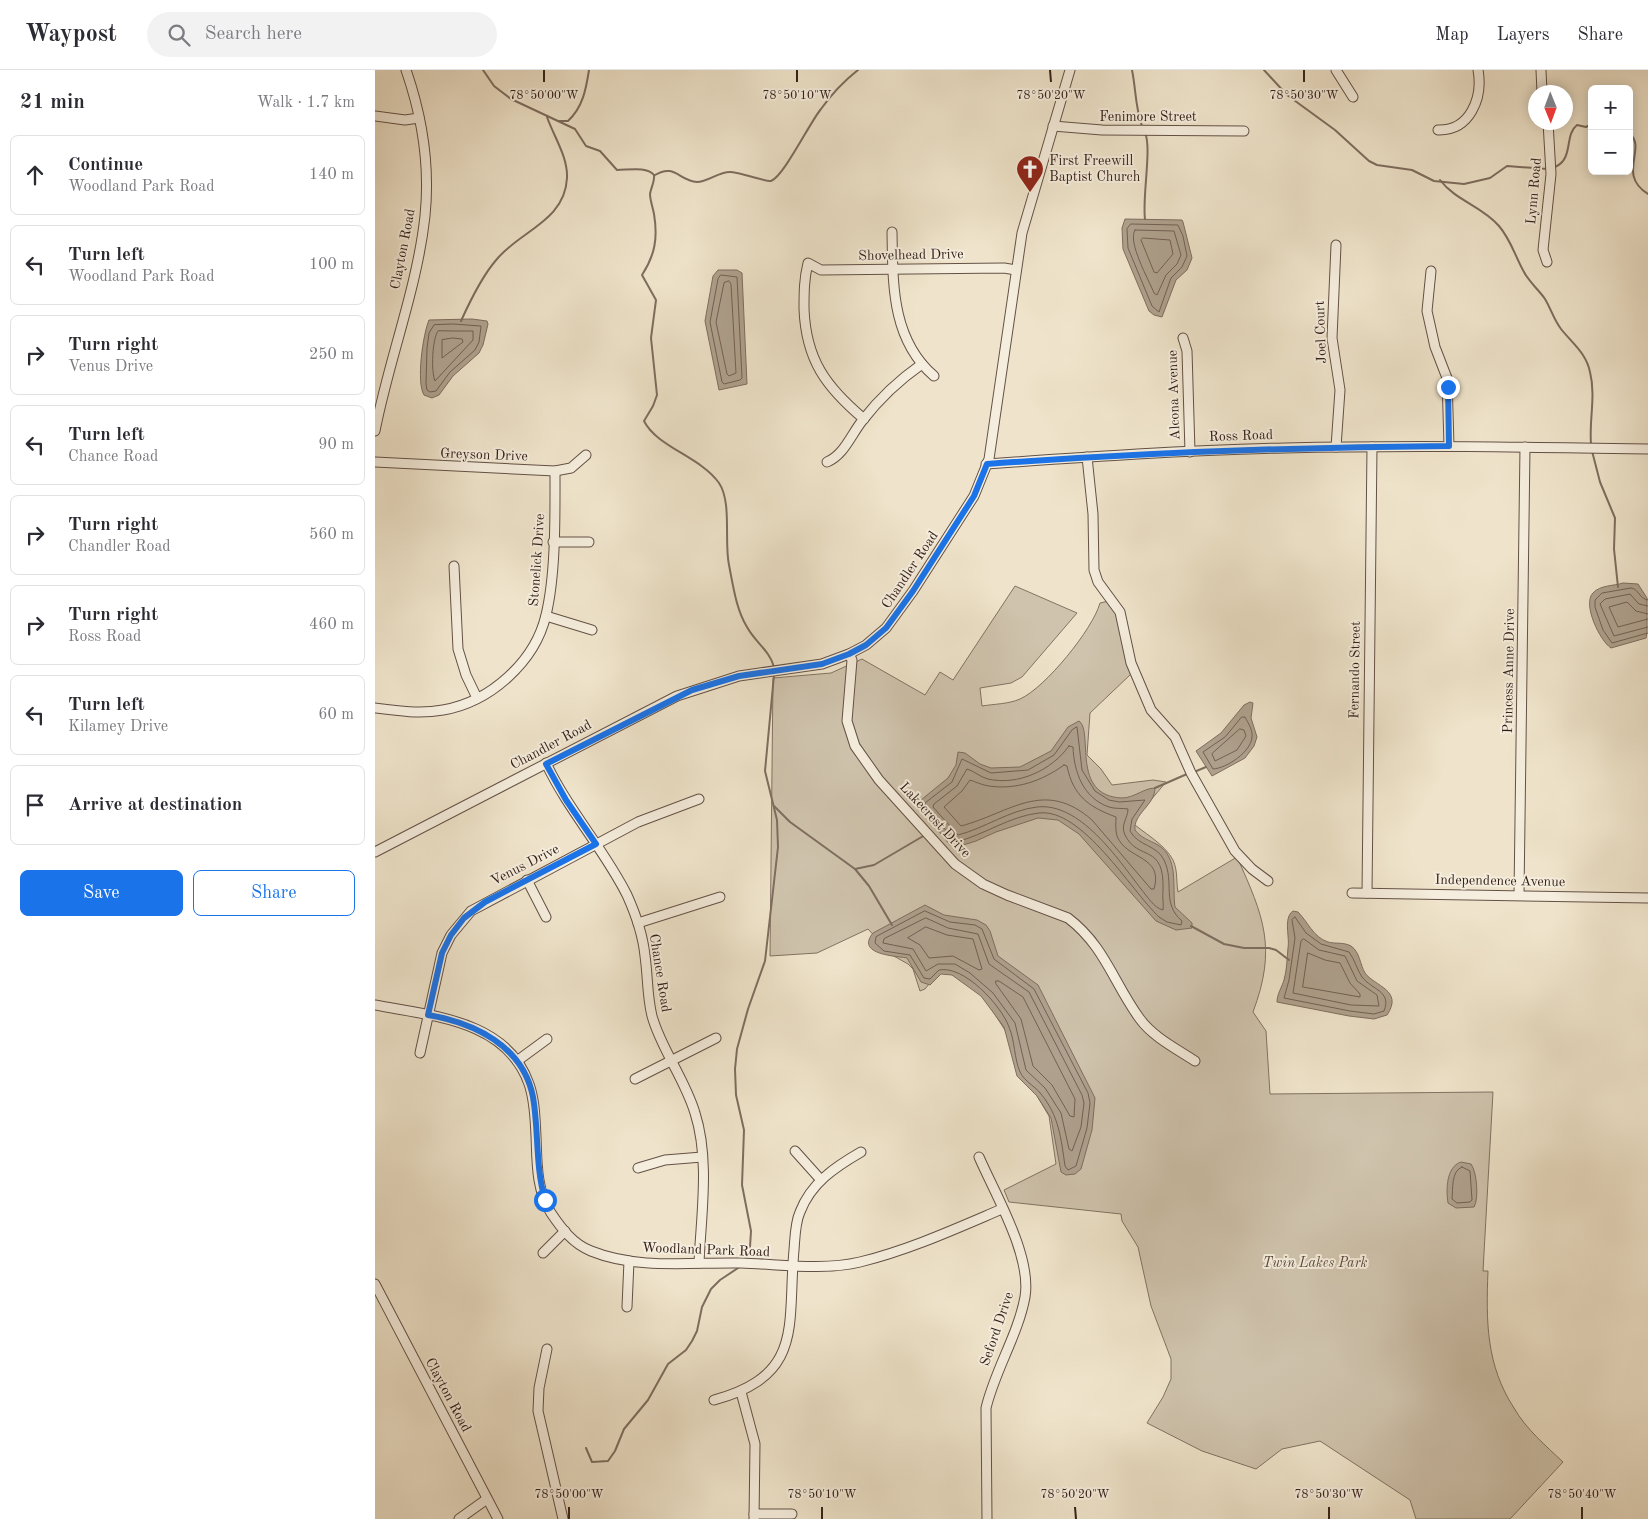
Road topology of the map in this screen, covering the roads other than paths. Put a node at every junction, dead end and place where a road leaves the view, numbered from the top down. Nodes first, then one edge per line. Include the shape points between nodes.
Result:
1 (406, 70) edge
2 (1070, 70) edge
3 (1336, 70) edge
4 (1478, 70) edge
5 (1541, 70) edge
6 (1542, 85) edge
7 (1353, 97) dead end
8 (375, 116) edge
9 (419, 118) junction
10 (1053, 126) junction
11 (1437, 130) dead end
12 (1548, 130) edge
13 (1244, 131) dead end
14 (892, 232) dead end
15 (1336, 245) dead end
16 (1547, 262) dead end
17 (893, 269) junction
18 (1016, 270) junction
19 (1431, 271) dead end
20 (1183, 338) dead end
21 (921, 364) junction
22 (934, 376) dead end
23 (864, 419) junction
24 (375, 431) edge
25 (1449, 446) junction
26 (1336, 447) junction
27 (1372, 447) junction
28 (1525, 447) junction
29 (1648, 449) edge
30 (1190, 452) junction
31 (586, 455) dead end
32 (1087, 457) junction
33 (375, 462) edge
34 (827, 462) dead end
35 (987, 464) junction
36 (555, 471) junction
37 (553, 542) junction
38 (589, 542) dead end
39 (454, 566) dead end
40 (546, 616) junction
41 (592, 630) dead end
42 (849, 654) junction
43 (477, 698) junction
44 (375, 708) edge
45 (546, 764) junction
46 (699, 799) dead end
47 (596, 844) junction
48 (375, 852) edge
49 (527, 880) junction
50 (1268, 881) dead end
51 (1352, 893) dead end
52 (1367, 893) junction
53 (720, 896) dead end
54 (1519, 896) junction
55 (1648, 898) edge
56 (546, 917) dead end
57 (638, 923) junction
58 (375, 1005) edge
59 (428, 1015) junction
60 (716, 1038) dead end
61 (547, 1040) dead end
62 (420, 1053) dead end
63 (673, 1060) junction
64 (517, 1061) junction
65 (1195, 1061) dead end
66 (635, 1079) dead end
67 (795, 1151) dead end
68 (861, 1152) dead end
69 (702, 1157) junction
70 (979, 1157) dead end
71 (638, 1168) dead end
72 (821, 1180) junction
73 (1002, 1209) junction
74 (565, 1231) junction
75 (543, 1253) dead end
76 (629, 1261) junction
77 (699, 1263) junction
78 (793, 1266) junction
79 (375, 1284) edge
80 (627, 1307) dead end
81 (547, 1349) dead end
82 (741, 1392) junction
83 (714, 1400) dead end
84 (487, 1499) junction
85 (792, 1514) dead end
86 (754, 1516) edge
87 (459, 1519) edge
88 (498, 1519) edge
89 (563, 1519) edge
90 (987, 1519) edge

1 - 9 street, Clayton Road
2 - 10 street, Chandler Road
3 - 7 street
4 - 11 street via 1478,96 1471,112 1459,126
5 - 6 street
8 - 9 street via 405,120
9 - 24 street, Clayton Road via 426,171 424,223
10 - 13 street, Fenimore Street via 1102,130
10 - 18 street, Chandler Road via 1024,226
12 - 16 street, Lynn Road via 1551,174 1543,250
14 - 17 street
15 - 26 street, Joel Court via 1332,338 1340,390
17 - 18 street, Shovelhead Drive
17 - 21 street via 900,325
17 - 23 street, Shovelhead Drive via 821,270 808,264 804,278 809,350 832,389
18 - 35 street, Chandler Road
19 - 25 street via 1427,311 1435,347 1447,378
20 - 30 street, Alcona Avenue via 1187,350
21 - 22 street
21 - 23 street via 889,391
23 - 34 street via 839,455
25 - 27 street, Ross Road
25 - 28 street, Ross Road
26 - 27 street, Ross Road
26 - 30 street, Ross Road
27 - 52 street, Fernando Street
28 - 29 street, Ross Road
28 - 54 street, Princess Anne Drive
30 - 32 street, Ross Road
31 - 36 street, Greyson Drive via 571,468
32 - 35 street, Ross Road
32 - 50 street via 1094,570 1120,612 1131,663 1151,710 1175,737 1191,773 1235,851
33 - 36 street, Greyson Drive
35 - 42 street, Chandler Road via 974,496 903,606 879,635
36 - 37 street, Stonelick Drive
37 - 38 street
37 - 40 street, Stonelick Drive
39 - 43 street via 459,649
40 - 41 street
40 - 43 street, Stonelick Drive via 540,634 522,661 508,677
42 - 45 street, Chandler Road via 822,664 757,673 701,686
42 - 65 street, Lakecrest Drive via 852,660 847,714 849,730 855,746 879,780 955,864 989,886 1068,918 1079,926 1104,956 1140,1019 1150,1030
43 - 44 street, Stonelick Drive via 459,706 430,712
45 - 47 street, Chance Road
45 - 48 street, Chandler Road
46 - 47 street, Venus Drive via 647,818
47 - 49 street, Venus Drive
47 - 57 street, Chance Road via 626,893
49 - 56 street
49 - 59 street, Venus Drive via 479,905 457,926 442,953
51 - 52 street, Independence Avenue
52 - 54 street, Independence Avenue
53 - 57 street
54 - 55 street, Independence Avenue
57 - 63 street, Chance Road via 653,1019
58 - 59 street, Woodland Park Road
59 - 62 street, Venus Drive
59 - 64 street, Woodland Park Road via 450,1019 481,1032 509,1051
60 - 63 street
61 - 64 street
63 - 66 street
63 - 69 street, Chance Road via 695,1113
64 - 74 street, Woodland Park Road via 533,1097 536,1160 543,1194
67 - 72 street
68 - 72 street
69 - 71 street via 665,1160
69 - 77 street, Chance Road
70 - 73 street, Seford Drive
72 - 78 street via 800,1212
73 - 78 street, Woodland Park Road via 933,1239 859,1262
73 - 90 street, Seford Drive via 1023,1256 1025,1296 986,1408
74 - 75 street
74 - 76 street, Woodland Park Road via 589,1250
76 - 77 street, Woodland Park Road
76 - 80 street
77 - 78 street, Woodland Park Road
78 - 82 street via 791,1324 786,1345 772,1369
79 - 84 street, Clayton Road
81 - 89 street via 538,1411
82 - 83 street
82 - 86 street via 755,1444
84 - 87 street
84 - 88 street, Clayton Road
85 - 86 street

